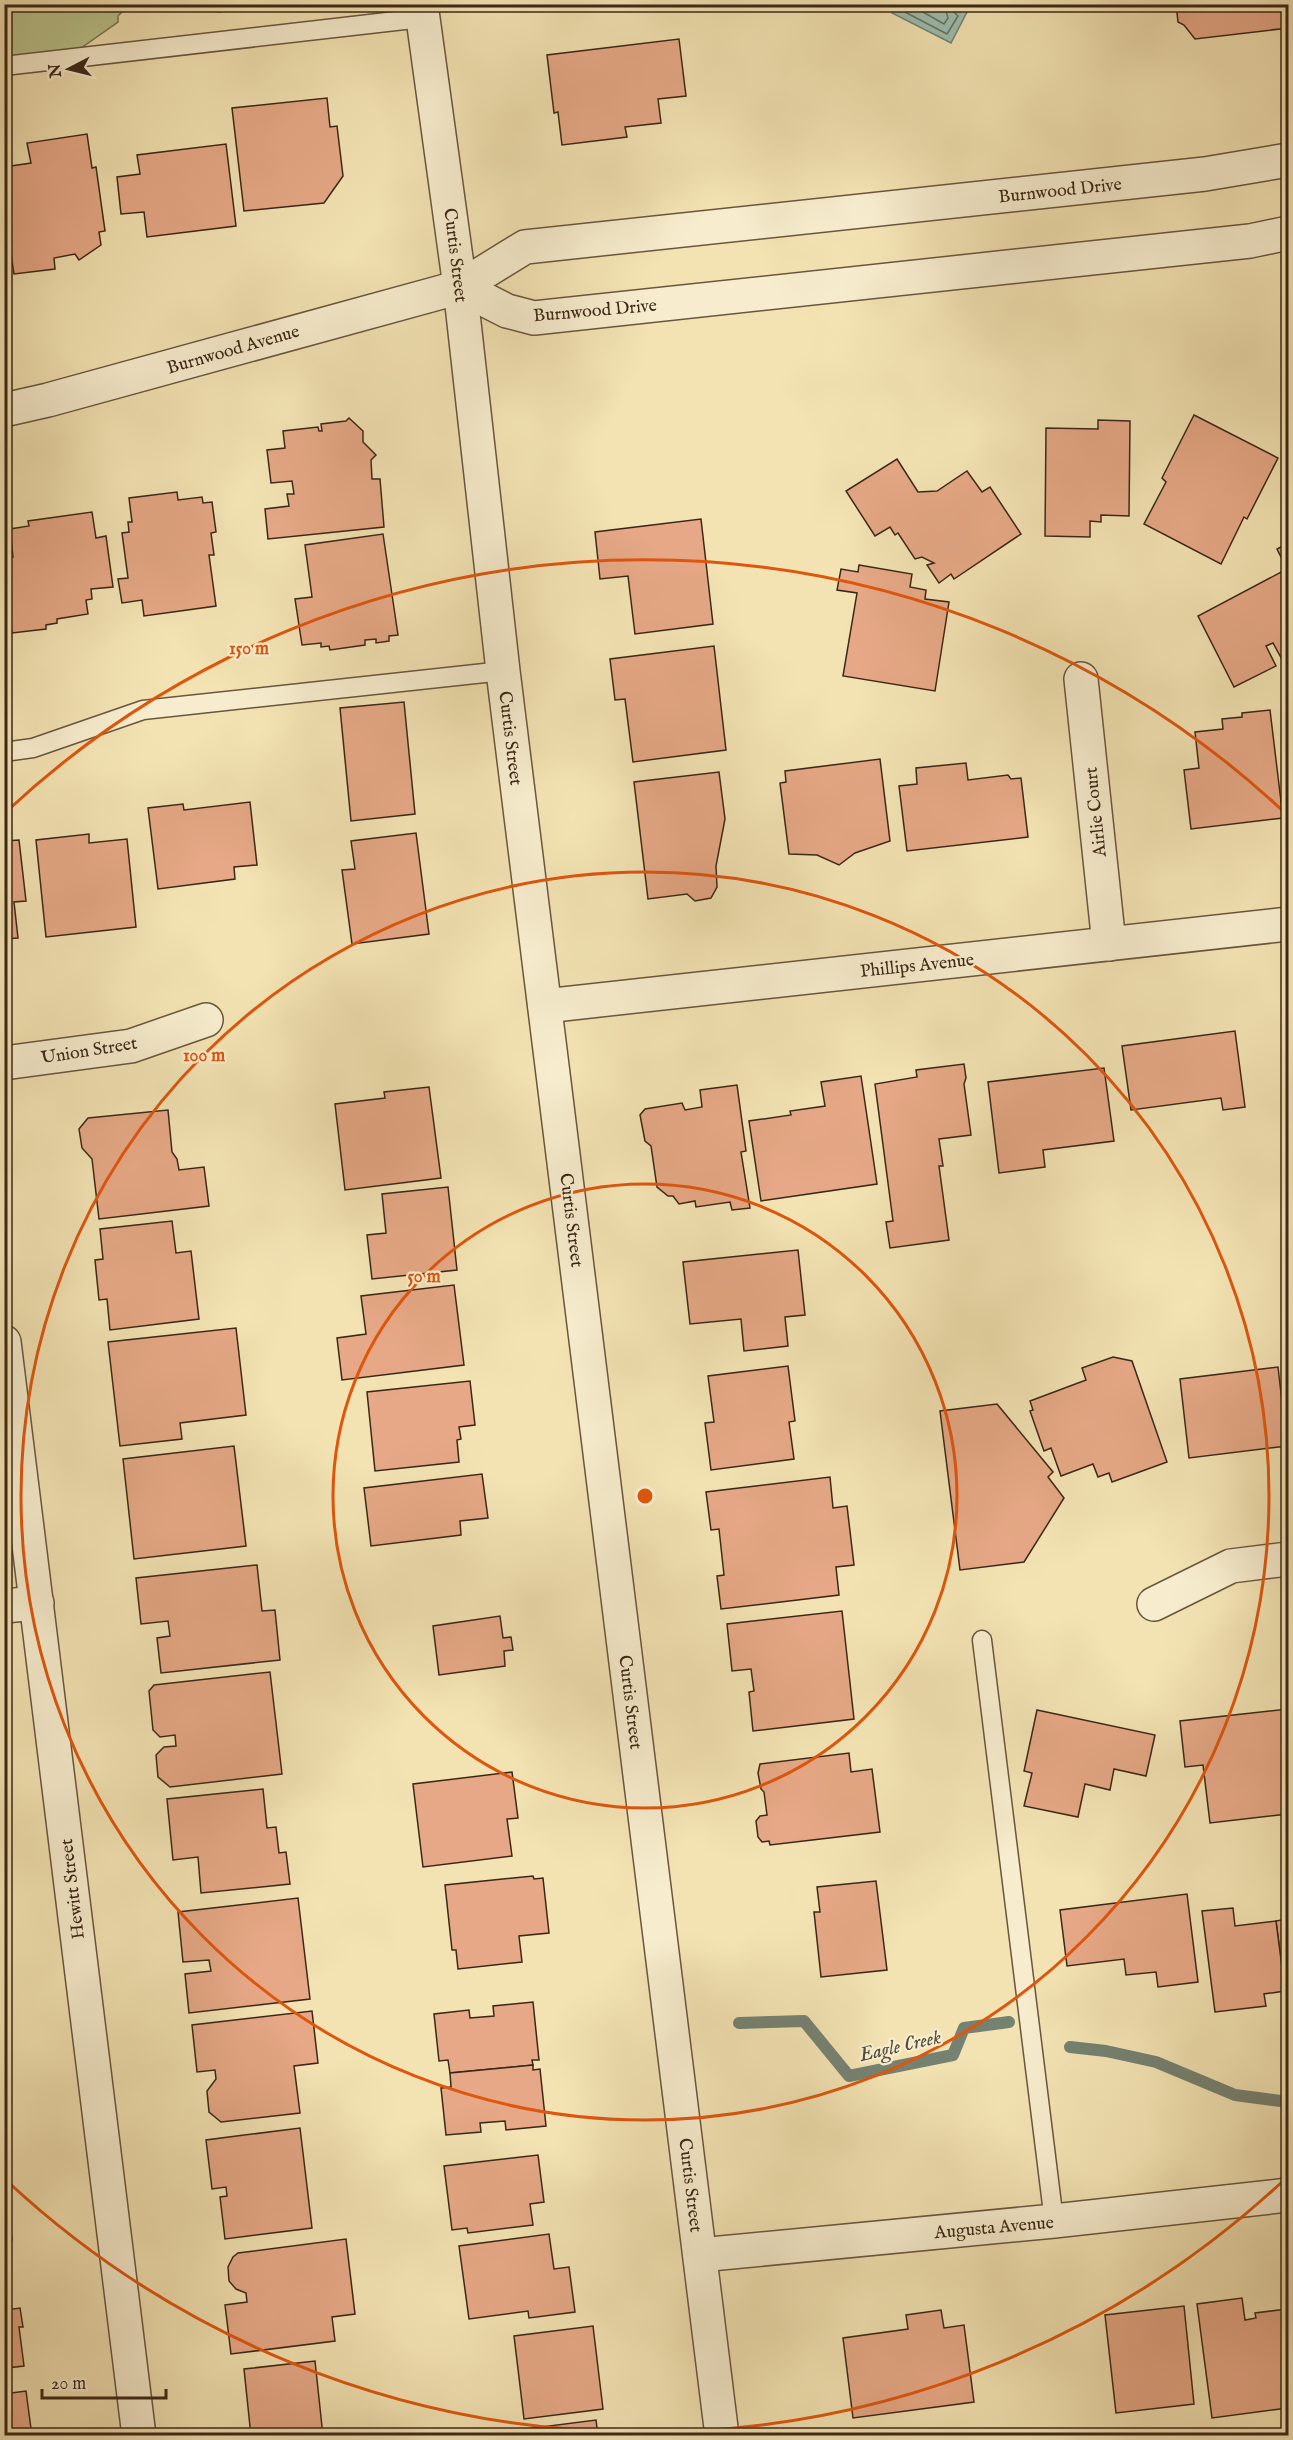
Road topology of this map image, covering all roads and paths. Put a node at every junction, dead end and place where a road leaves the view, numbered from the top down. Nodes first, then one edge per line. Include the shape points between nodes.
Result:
1 (422, 11) edge
2 (4, 66) edge
3 (1288, 160) edge
4 (1288, 233) edge
5 (460, 287) junction
6 (4, 410) edge
7 (503, 670) junction
8 (1081, 679) dead end
9 (4, 752) edge
10 (1288, 924) edge
11 (1109, 944) junction
12 (545, 1006) junction
13 (207, 1020) dead end
14 (4, 1062) edge
15 (4, 1342) edge
16 (1288, 1559) edge
17 (37, 1603) junction
18 (1154, 1604) dead end
19 (4, 1606) edge
20 (982, 1640) dead end
21 (1288, 2195) edge
22 (1054, 2221) junction
23 (700, 2255) junction
24 (139, 2436) edge
25 (722, 2436) edge

1 - 2 lane
1 - 5 street, Curtis Street
3 - 5 street, Burnwood Drive via 1205,174 525,247
4 - 5 street, Burnwood Drive via 1238,243 534,318 507,311
5 - 6 street, Burnwood Avenue
5 - 7 street, Curtis Street
7 - 9 lane via 143,710 33,748
7 - 12 street, Curtis Street
8 - 11 street, Airlie Court
10 - 11 street, Phillips Avenue
11 - 12 street, Phillips Avenue
12 - 23 street, Curtis Street
13 - 14 street, Union Street via 131,1046
15 - 17 street, Hewitt Street
16 - 18 street via 1231,1566
17 - 19 street
17 - 24 street, Hewitt Street
20 - 22 lane
21 - 22 street, Augusta Avenue
22 - 23 street, Augusta Avenue
23 - 25 street, Curtis Street

